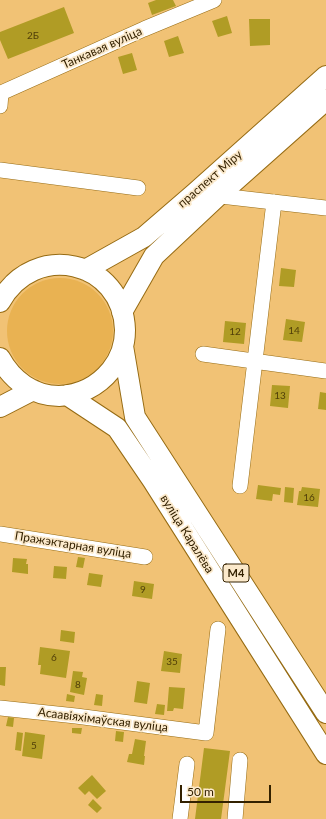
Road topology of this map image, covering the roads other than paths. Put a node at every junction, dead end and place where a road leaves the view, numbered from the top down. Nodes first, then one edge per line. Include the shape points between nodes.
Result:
1 (214, 0) edge
2 (326, 76) edge
3 (0, 97) edge
4 (326, 100) edge
5 (0, 170) edge
6 (138, 188) dead end
7 (195, 193) junction
8 (219, 195) junction
9 (274, 202) junction
10 (326, 208) edge
11 (85, 270) junction
12 (0, 302) edge
13 (122, 312) junction
14 (123, 346) junction
15 (203, 354) dead end
16 (0, 358) edge
17 (255, 361) junction
18 (326, 371) edge
19 (33, 390) junction
20 (67, 395) junction
21 (0, 408) edge
22 (240, 486) dead end
23 (0, 534) edge
24 (145, 557) dead end
25 (218, 629) dead end
26 (0, 708) edge
27 (326, 713) edge
28 (326, 754) edge
29 (240, 760) dead end
30 (187, 764) dead end
31 (180, 819) edge
32 (234, 819) edge

1 - 3 street, Танкавая вуліца via 144,29
2 - 7 main road, праспект Міру
4 - 8 main road, праспект Міру
5 - 6 street
7 - 8 street
7 - 11 main road, праспект Міру via 144,237
8 - 9 street
8 - 13 main road, праспект Міру via 154,256
9 - 10 street
9 - 17 street
11 - 12 main road via 63,265 40,267 20,278 4,294
11 - 13 main road via 96,276 112,291
13 - 14 main road via 125,328
14 - 20 main road via 114,366 102,379 88,389
14 - 27 main road, вуліца Каралёва / М4 via 135,416
15 - 17 street
16 - 19 main road via 14,378
17 - 18 street
17 - 22 street
19 - 20 main road via 55,396
19 - 21 main road
20 - 28 main road, вуліца Каралёва / М4 via 117,428
23 - 24 street, Пражэктарная вуліца
25 - 26 street, Асаавіяхімаўская вуліца via 206,733
29 - 32 street
30 - 31 street

